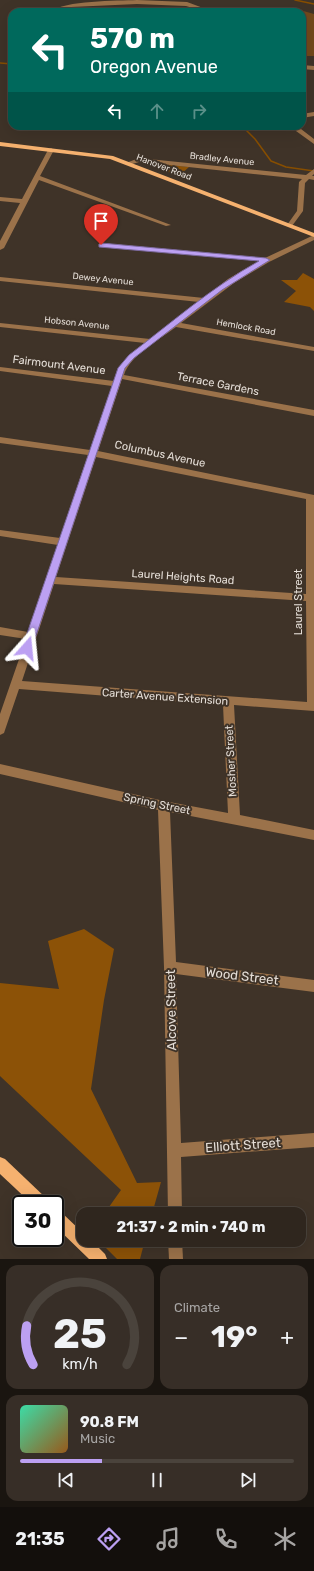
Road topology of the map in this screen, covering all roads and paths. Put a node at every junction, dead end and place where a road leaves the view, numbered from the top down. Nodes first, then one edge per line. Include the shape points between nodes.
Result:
1 (59, 8) edge
2 (198, 8) edge
3 (298, 130) edge
4 (314, 142) edge
5 (0, 144) edge
6 (51, 150) junction
7 (129, 163) junction
8 (311, 175) edge
9 (36, 177) junction
10 (0, 199) edge
11 (25, 201) junction
12 (290, 225) junction
13 (168, 226) dead end
14 (314, 236) edge
15 (101, 245) dead end
16 (0, 248) edge
17 (266, 260) junction
18 (0, 279) edge
19 (204, 300) junction
20 (174, 324) junction
21 (0, 325) edge
22 (151, 341) junction
23 (314, 349) edge
24 (0, 368) edge
25 (117, 380) junction
26 (314, 414) edge
27 (0, 440) edge
28 (93, 453) junction
29 (312, 498) edge
30 (0, 533) edge
31 (63, 542) junction
32 (50, 580) junction
33 (312, 598) edge
34 (0, 631) edge
35 (31, 636) junction
36 (16, 685) junction
37 (228, 701) junction
38 (313, 707) edge
39 (0, 730) edge
40 (0, 769) edge
41 (164, 806) junction
42 (234, 820) junction
43 (314, 835) edge
44 (170, 967) junction
45 (314, 986) edge
46 (314, 1140) edge
47 (173, 1151) junction
48 (0, 1164) edge
49 (33, 1195) edge
50 (175, 1207) edge
51 (64, 1225) edge
52 (175, 1247) edge
53 (100, 1259) edge
54 (176, 1259) edge

1 - 2 street via 71,5 186,4
3 - 4 street
5 - 6 main road, Hanover Road
6 - 7 main road, Hanover Road via 104,156
6 - 9 street
7 - 8 street, Bradley Avenue via 139,160
7 - 12 main road, Hanover Road
8 - 12 street via 301,184 300,211
9 - 11 street
9 - 13 street
10 - 11 street
11 - 16 street
12 - 14 main road, Hanover Road
14 - 17 street
15 - 17 street
17 - 19 street via 242,273
18 - 19 street, Dewey Avenue
19 - 20 street
20 - 22 street
20 - 23 street, Hemlock Road
21 - 22 street, Hobson Avenue
22 - 25 street via 126,362
24 - 25 street, Fairmount Avenue
25 - 26 street, Terrace Gardens
25 - 28 street
27 - 28 street, Columbus Avenue
28 - 29 street, Columbus Avenue
28 - 31 street
29 - 33 street, Laurel Street
30 - 31 street
31 - 32 street
32 - 33 street, Laurel Heights Road
32 - 35 street
33 - 38 street, Laurel Street
34 - 35 street
35 - 36 street
36 - 37 street, Carter Avenue Extension
36 - 39 street
37 - 38 street, Carter Avenue Extension
37 - 42 street, Mosher Street
40 - 41 street, Spring Street
41 - 42 street, Spring Street
41 - 44 street, Alcove Street
42 - 43 street, Spring Street
44 - 45 street, Wood Street
44 - 47 street, Alcove Street
46 - 47 street, Elliott Street
47 - 50 street, Alcove Street
48 - 49 main road
51 - 53 main road
52 - 54 street

